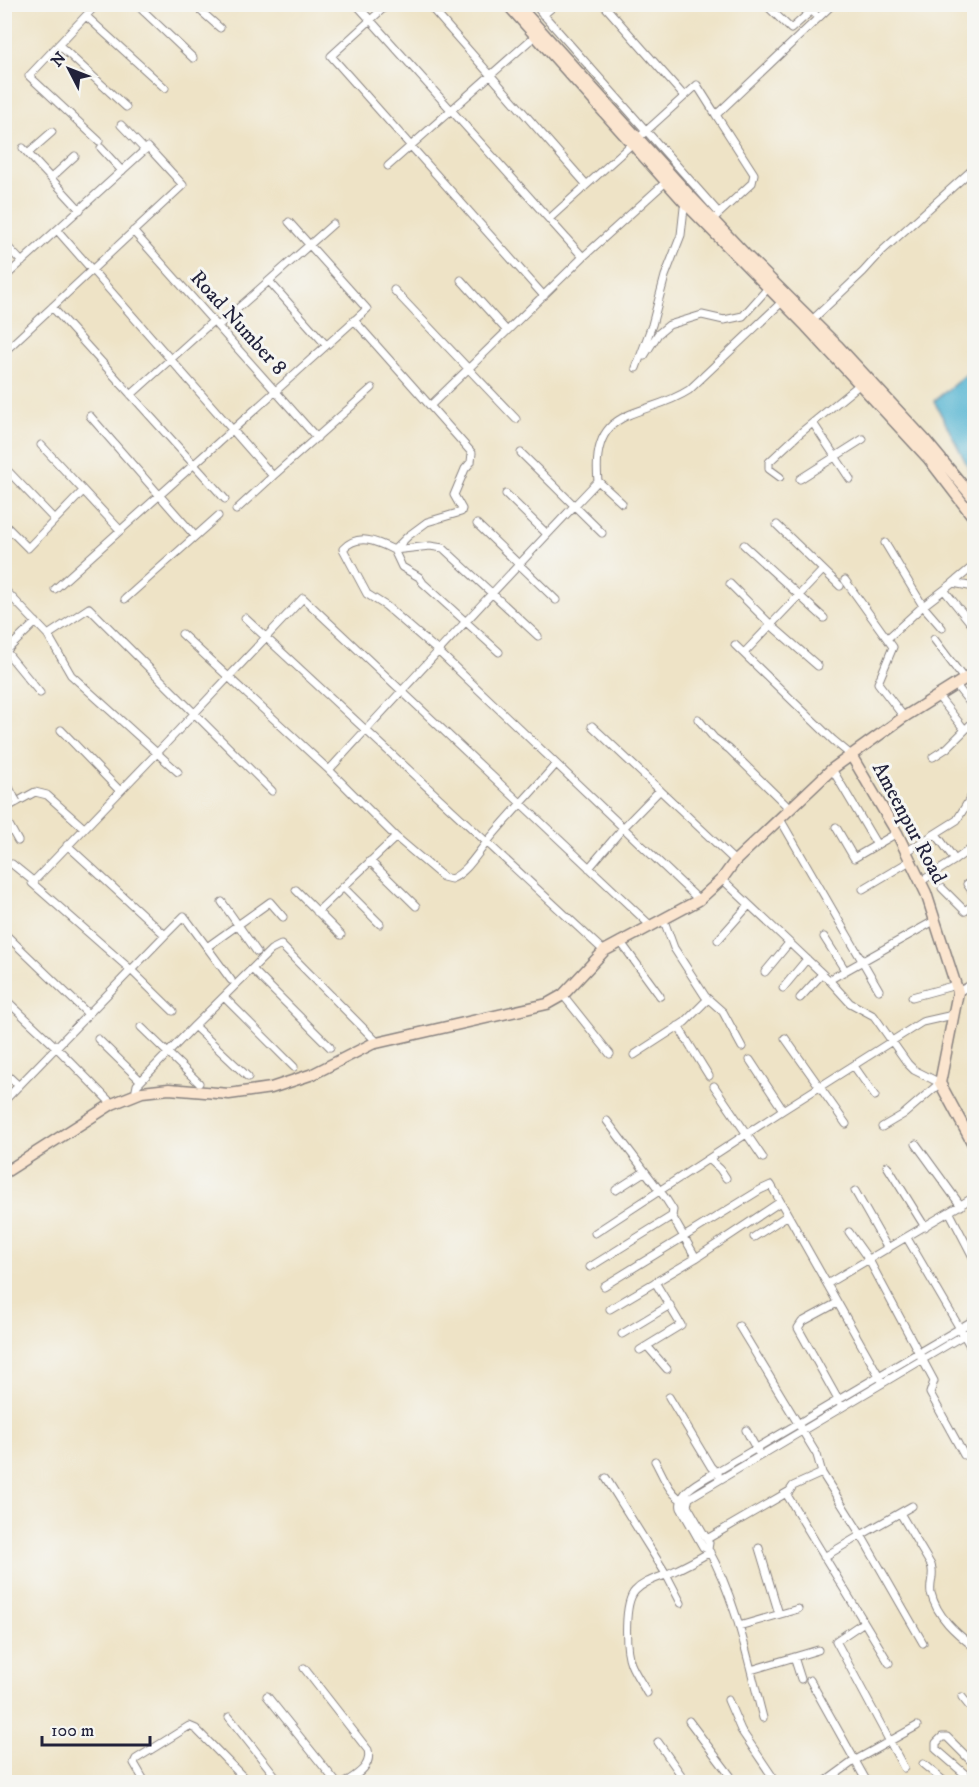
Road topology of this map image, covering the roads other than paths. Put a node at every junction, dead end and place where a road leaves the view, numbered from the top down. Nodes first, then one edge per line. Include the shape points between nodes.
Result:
1 (97, 4) edge
2 (136, 4) edge
3 (193, 4) edge
4 (356, 4) edge
5 (388, 4) edge
6 (428, 4) edge
7 (507, 4) edge
8 (517, 4) edge
9 (534, 4) edge
10 (556, 4) edge
11 (603, 4) edge
12 (765, 4) edge
13 (806, 4) edge
14 (819, 4) edge
15 (833, 4) edge
16 (812, 11) junction
17 (543, 15) junction
18 (86, 16) junction
19 (819, 18) junction
20 (370, 20) junction
21 (220, 28) dead end
22 (538, 33) junction
23 (59, 45) junction
24 (193, 58) dead end
25 (491, 75) junction
26 (165, 88) dead end
27 (684, 96) junction
28 (126, 107) dead end
29 (451, 110) junction
30 (716, 115) junction
31 (121, 125) dead end
32 (52, 132) dead end
33 (639, 137) junction
34 (411, 146) junction
35 (146, 149) junction
36 (75, 156) dead end
37 (388, 166) dead end
38 (975, 168) edge
39 (122, 171) junction
40 (51, 178) junction
41 (669, 179) junction
42 (586, 184) junction
43 (689, 201) junction
44 (80, 210) junction
45 (716, 217) junction
46 (549, 219) junction
47 (289, 222) dead end
48 (333, 224) dead end
49 (57, 231) junction
50 (133, 231) junction
51 (4, 243) edge
52 (309, 245) junction
53 (584, 257) junction
54 (22, 262) junction
55 (91, 270) junction
56 (4, 278) edge
57 (461, 280) dead end
58 (269, 281) junction
59 (768, 288) junction
60 (394, 290) dead end
61 (544, 296) junction
62 (785, 299) junction
63 (52, 307) junction
64 (354, 320) junction
65 (216, 323) junction
66 (809, 323) junction
67 (507, 331) junction
68 (326, 345) junction
69 (4, 352) edge
70 (170, 360) junction
71 (468, 369) junction
72 (859, 385) junction
73 (372, 388) dead end
74 (276, 391) junction
75 (131, 395) junction
76 (431, 405) junction
77 (90, 416) dead end
78 (516, 419) dead end
79 (813, 423) junction
80 (232, 430) junction
81 (317, 438) junction
82 (863, 439) dead end
83 (42, 445) dead end
84 (521, 453) dead end
85 (835, 457) junction
86 (194, 464) junction
87 (9, 472) dead end
88 (273, 476) junction
89 (780, 477) dead end
90 (800, 479) dead end
91 (850, 479) dead end
92 (598, 481) junction
93 (83, 491) junction
94 (506, 494) dead end
95 (159, 495) junction
96 (225, 499) dead end
97 (975, 499) edge
98 (622, 503) dead end
99 (574, 506) junction
100 (237, 510) dead end
101 (218, 516) dead end
102 (975, 518) edge
103 (55, 520) junction
104 (4, 524) edge
105 (477, 524) dead end
106 (777, 525) dead end
107 (120, 530) junction
108 (602, 533) dead end
109 (547, 534) junction
110 (195, 536) junction
111 (885, 543) dead end
112 (744, 545) dead end
113 (394, 550) junction
114 (520, 564) junction
115 (971, 568) dead end
116 (823, 570) junction
117 (730, 584) dead end
118 (952, 584) junction
119 (975, 587) edge
120 (4, 588) edge
121 (55, 589) dead end
122 (944, 590) junction
123 (492, 593) junction
124 (799, 596) junction
125 (125, 599) dead end
126 (556, 600) dead end
127 (923, 606) junction
128 (245, 618) dead end
129 (824, 618) dead end
130 (36, 622) junction
131 (465, 622) junction
132 (771, 625) junction
133 (973, 626) dead end
134 (942, 628) dead end
135 (48, 634) junction
136 (182, 634) dead end
137 (537, 636) dead end
138 (266, 637) junction
139 (888, 638) junction
140 (934, 639) dead end
141 (735, 645) dead end
142 (5, 650) edge
143 (438, 651) junction
144 (499, 652) dead end
145 (744, 653) junction
146 (818, 666) dead end
147 (230, 676) junction
148 (965, 679) edge
149 (403, 692) junction
150 (40, 693) dead end
151 (937, 695) junction
152 (975, 708) edge
153 (194, 714) junction
154 (904, 717) junction
155 (698, 719) dead end
156 (974, 722) edge
157 (592, 726) dead end
158 (61, 730) dead end
159 (366, 730) junction
160 (965, 730) junction
161 (158, 752) junction
162 (851, 755) junction
163 (933, 757) dead end
164 (556, 764) junction
165 (831, 769) junction
166 (329, 770) junction
167 (178, 772) dead end
168 (4, 778) edge
169 (660, 790) junction
170 (120, 791) junction
171 (272, 791) dead end
172 (975, 792) edge
173 (16, 799) dead end
174 (522, 804) junction
175 (4, 809) edge
176 (790, 809) junction
177 (4, 816) edge
178 (780, 819) junction
179 (836, 827) dead end
180 (84, 828) junction
181 (623, 828) junction
182 (897, 833) junction
183 (936, 834) junction
184 (396, 837) junction
185 (18, 841) dead end
186 (487, 842) junction
187 (67, 845) junction
188 (877, 845) junction
189 (975, 846) edge
190 (908, 856) junction
191 (955, 860) junction
192 (370, 861) junction
193 (735, 861) junction
194 (12, 864) dead end
195 (589, 868) junction
196 (722, 879) junction
197 (33, 881) junction
198 (920, 882) junction
199 (967, 884) dead end
200 (343, 887) junction
201 (942, 888) dead end
202 (863, 889) dead end
203 (296, 890) dead end
204 (975, 894) edge
205 (699, 900) junction
206 (222, 902) dead end
207 (975, 904) edge
208 (749, 905) junction
209 (416, 906) dead end
210 (317, 912) junction
211 (282, 917) dead end
212 (663, 918) junction
213 (934, 921) junction
214 (380, 924) dead end
215 (238, 925) junction
216 (650, 926) junction
217 (4, 933) edge
218 (165, 935) junction
219 (341, 935) dead end
220 (824, 937) dead end
221 (717, 940) dead end
222 (620, 941) junction
223 (789, 943) junction
224 (207, 947) junction
225 (604, 951) junction
226 (257, 952) dead end
227 (807, 959) junction
228 (861, 960) junction
229 (252, 969) junction
230 (130, 970) junction
231 (845, 970) junction
232 (765, 972) dead end
233 (822, 974) junction
234 (231, 980) dead end
235 (829, 980) junction
236 (975, 983) edge
237 (783, 988) dead end
238 (957, 988) junction
239 (879, 990) dead end
240 (563, 995) junction
241 (660, 996) dead end
242 (912, 997) dead end
243 (4, 998) edge
244 (224, 998) junction
245 (800, 998) dead end
246 (708, 999) junction
247 (173, 1011) dead end
248 (88, 1014) junction
249 (953, 1015) junction
250 (195, 1026) junction
251 (678, 1026) junction
252 (141, 1027) dead end
253 (785, 1038) dead end
254 (98, 1039) dead end
255 (892, 1042) junction
256 (378, 1043) junction
257 (56, 1047) junction
258 (330, 1047) dead end
259 (742, 1047) dead end
260 (168, 1053) junction
261 (610, 1054) dead end
262 (634, 1055) dead end
263 (750, 1060) dead end
264 (854, 1065) junction
265 (294, 1067) dead end
266 (4, 1072) edge
267 (708, 1076) dead end
268 (248, 1077) dead end
269 (141, 1081) junction
270 (199, 1083) dead end
271 (940, 1083) junction
272 (19, 1086) junction
273 (714, 1086) dead end
274 (820, 1086) junction
275 (135, 1095) junction
276 (875, 1096) dead end
277 (4, 1101) edge
278 (112, 1104) junction
279 (783, 1110) junction
280 (607, 1121) dead end
281 (846, 1124) dead end
282 (882, 1127) dead end
283 (748, 1134) junction
284 (916, 1144) dead end
285 (975, 1146) edge
286 (763, 1158) dead end
287 (709, 1159) junction
288 (887, 1167) dead end
289 (644, 1172) junction
290 (4, 1173) edge
291 (726, 1178) dead end
292 (616, 1190) dead end
293 (660, 1190) junction
294 (855, 1191) dead end
295 (975, 1197) edge
296 (780, 1202) junction
297 (961, 1206) junction
298 (950, 1213) junction
299 (788, 1215) junction
300 (672, 1216) junction
301 (925, 1227) junction
302 (849, 1232) dead end
303 (595, 1233) dead end
304 (754, 1237) dead end
305 (684, 1238) junction
306 (907, 1238) junction
307 (888, 1249) junction
308 (696, 1258) junction
309 (975, 1259) edge
310 (869, 1260) junction
311 (590, 1267) dead end
312 (655, 1282) junction
313 (827, 1284) junction
314 (604, 1286) dead end
315 (837, 1302) junction
316 (670, 1305) junction
317 (610, 1309) dead end
318 (975, 1320) edge
319 (739, 1326) dead end
320 (975, 1329) edge
321 (962, 1332) junction
322 (622, 1334) dead end
323 (921, 1356) junction
324 (975, 1358) edge
325 (668, 1369) dead end
326 (881, 1380) junction
327 (669, 1397) dead end
328 (840, 1404) junction
329 (800, 1427) junction
330 (746, 1430) dead end
331 (758, 1452) junction
332 (964, 1455) dead end
333 (655, 1461) dead end
334 (822, 1473) junction
335 (719, 1475) junction
336 (606, 1478) dead end
337 (788, 1492) junction
338 (684, 1501) junction
339 (912, 1506) dead end
340 (900, 1513) junction
341 (861, 1535) junction
342 (707, 1539) junction
343 (759, 1548) dead end
344 (709, 1551) junction
345 (824, 1557) junction
346 (666, 1574) junction
347 (681, 1603) dead end
348 (798, 1609) dead end
349 (779, 1614) junction
350 (864, 1622) junction
351 (739, 1626) junction
352 (975, 1636) edge
353 (923, 1643) dead end
354 (972, 1645) edge
355 (818, 1650) dead end
356 (794, 1657) junction
357 (890, 1663) dead end
358 (304, 1668) dead end
359 (751, 1670) junction
360 (801, 1679) dead end
361 (810, 1680) dead end
362 (647, 1693) dead end
363 (267, 1696) dead end
364 (962, 1697) dead end
365 (728, 1700) dead end
366 (975, 1712) edge
367 (229, 1717) dead end
368 (763, 1718) dead end
369 (689, 1721) dead end
370 (917, 1726) dead end
371 (658, 1742) dead end
372 (890, 1742) junction
373 (854, 1761) junction
374 (923, 1764) dead end
375 (975, 1764) edge
376 (904, 1768) dead end
377 (145, 1782) edge
378 (206, 1782) edge
379 (212, 1782) edge
380 (248, 1782) edge
381 (280, 1782) edge
382 (336, 1782) edge
383 (346, 1782) edge
384 (686, 1782) edge
385 (735, 1782) edge
386 (776, 1782) edge
387 (825, 1782) edge
388 (867, 1782) edge
389 (945, 1782) edge
390 (974, 1782) edge

1 - 18 street
2 - 24 street
3 - 21 street
4 - 20 street
5 - 20 street
6 - 25 street
7 - 22 street
8 - 22 street
9 - 17 street
10 - 17 street
11 - 27 street
12 - 16 street via 791,29
13 - 16 street
14 - 16 street
15 - 19 street
16 - 19 street
17 - 33 street
18 - 23 street
18 - 26 street
19 - 30 street
20 - 29 street
20 - 34 street via 331,56
22 - 25 street
22 - 33 street
23 - 28 street
23 - 39 street via 29,76
25 - 29 street
25 - 42 street
27 - 30 street via 697,85
27 - 33 street
29 - 34 street
29 - 46 street
30 - 45 street via 754,174 752,183
31 - 35 street
32 - 40 street via 25,150
33 - 41 street
33 - 42 street
33 - 45 street
34 - 37 street
34 - 61 street
35 - 39 street
35 - 50 street via 183,184
36 - 40 street
38 - 66 street
39 - 44 street
40 - 44 street
41 - 43 street
41 - 53 street
42 - 46 street
43 - 45 street
43 - 59 street
43 - 59 street via 636,368 658,334 669,325 702,315 724,320 743,316
44 - 49 street
45 - 62 street
46 - 53 street
47 - 52 street
48 - 52 street
49 - 54 street
49 - 55 street
50 - 55 street
50 - 65 street, Road Number 8
51 - 54 street
52 - 58 street
52 - 64 street via 367,309
53 - 61 street
54 - 56 street
55 - 63 street
55 - 70 street
57 - 67 street
58 - 65 street
58 - 68 street
59 - 62 street
60 - 71 street
61 - 67 street
62 - 66 street
62 - 92 street via 689,390 635,411 608,430 599,450
63 - 69 street
63 - 75 street
64 - 68 street
64 - 76 street
65 - 70 street
65 - 74 street, Road Number 8
66 - 72 street
66 - 97 street via 925,440
67 - 71 street
68 - 74 street
70 - 75 street
70 - 80 street
71 - 76 street
71 - 78 street
72 - 79 street
72 - 102 street via 928,458
73 - 81 street
74 - 80 street
74 - 81 street, Road Number 8
75 - 86 street
76 - 113 street via 472,453 454,495 462,510 427,522
77 - 95 street
79 - 85 street
79 - 89 street via 769,462 769,469
80 - 86 street
80 - 88 street
81 - 88 street
82 - 85 street
83 - 93 street
84 - 99 street
85 - 90 street
85 - 91 street
86 - 95 street
86 - 96 street
87 - 103 street
88 - 100 street
92 - 98 street
92 - 99 street
93 - 103 street
93 - 107 street
94 - 109 street
95 - 107 street
95 - 110 street
99 - 108 street
99 - 109 street
101 - 110 street
103 - 104 street via 28,548
105 - 114 street
106 - 116 street
107 - 121 street
109 - 114 street
110 - 125 street
111 - 127 street
112 - 124 street
113 - 123 street via 443,548
113 - 131 street via 402,567 419,576
113 - 143 street via 366,538 343,549 367,594
114 - 123 street
114 - 126 street
115 - 118 street
116 - 124 street
116 - 139 street via 842,583
117 - 132 street
118 - 119 street
118 - 122 street
120 - 130 street
122 - 127 street
122 - 133 street
123 - 131 street
123 - 137 street
124 - 129 street
124 - 132 street
127 - 134 street
127 - 139 street
128 - 138 street
130 - 135 street
130 - 142 street
131 - 143 street
131 - 144 street
132 - 145 street
132 - 146 street
135 - 153 street via 89,608
135 - 161 street via 71,675
136 - 147 street
138 - 147 street
138 - 149 street via 303,598
138 - 159 street
139 - 154 street via 893,647 878,683
140 - 148 street
141 - 145 street
142 - 150 street
143 - 149 street
143 - 164 street
145 - 162 street
147 - 153 street
147 - 166 street
148 - 151 street
148 - 152 street
149 - 159 street
149 - 174 street
151 - 154 street
151 - 160 street
153 - 161 street
153 - 171 street
154 - 162 street
155 - 176 street
156 - 160 street
157 - 169 street
158 - 170 street
159 - 166 street
159 - 186 street
160 - 163 street
161 - 167 street
161 - 170 street
162 - 165 street
162 - 182 street, Ameenpur Road
164 - 174 street
164 - 181 street
165 - 176 street
165 - 188 street
166 - 184 street
168 - 173 street
169 - 181 street
169 - 193 street
170 - 180 street
172 - 183 street via 957,820
174 - 186 street
174 - 195 street
175 - 180 street via 35,792 48,795
176 - 178 street
177 - 185 street
178 - 193 street
178 - 228 street
179 - 188 street via 854,858
180 - 187 street
181 - 195 street
181 - 205 street
182 - 188 street
182 - 190 street, Ameenpur Road
183 - 190 street
183 - 191 street
184 - 186 street via 443,877 451,879
184 - 192 street
186 - 225 street
187 - 197 street
187 - 218 street
189 - 191 street
190 - 198 street, Ameenpur Road
190 - 202 street
191 - 198 street
192 - 200 street
192 - 209 street
193 - 196 street
194 - 197 street
195 - 216 street
196 - 205 street
196 - 208 street
197 - 230 street
198 - 213 street, Ameenpur Road
199 - 204 street
200 - 210 street
200 - 214 street
201 - 207 street via 965,911
203 - 210 street
205 - 212 street
206 - 215 street
208 - 221 street
208 - 223 street
210 - 219 street
211 - 215 street via 270,902
212 - 216 street
212 - 246 street via 674,948
213 - 228 street
213 - 238 street, Ameenpur Road
215 - 224 street
215 - 226 street
216 - 222 street
217 - 248 street
218 - 224 street via 184,916
218 - 230 street
220 - 231 street
222 - 225 street
222 - 241 street
223 - 227 street
223 - 232 street
224 - 234 street
225 - 240 street
227 - 233 street
227 - 237 street
228 - 231 street
228 - 239 street
229 - 244 street
229 - 256 street via 281,945
229 - 258 street
230 - 247 street
230 - 248 street
231 - 235 street
233 - 235 street
233 - 245 street
235 - 255 street via 850,1003 874,1016
236 - 238 street
238 - 242 street
238 - 249 street
240 - 256 street via 548,1004
240 - 261 street
243 - 257 street
244 - 250 street
244 - 265 street
246 - 251 street
246 - 259 street via 723,1012
248 - 257 street
249 - 255 street via 922,1022
249 - 271 street
250 - 260 street
250 - 268 street
251 - 262 street
251 - 267 street
252 - 260 street
253 - 274 street
254 - 269 street
255 - 264 street
255 - 271 street via 914,1070
256 - 275 street via 313,1074 271,1088 229,1094 169,1089
257 - 272 street
257 - 278 street
260 - 269 street
260 - 270 street
263 - 279 street
264 - 274 street
264 - 276 street
266 - 272 street
269 - 275 street
271 - 282 street
271 - 285 street
272 - 277 street
273 - 283 street
274 - 279 street
274 - 281 street
275 - 278 street
278 - 290 street
279 - 283 street
280 - 289 street
283 - 286 street
283 - 287 street
284 - 297 street
287 - 291 street
287 - 293 street
288 - 301 street
289 - 292 street
289 - 293 street
293 - 300 street via 673,1210
293 - 303 street
294 - 307 street
295 - 297 street
296 - 299 street
296 - 305 street via 771,1185
296 - 308 street
297 - 298 street
298 - 301 street
298 - 309 street
299 - 304 street
299 - 313 street
300 - 305 street
300 - 311 street
301 - 306 street
302 - 310 street
305 - 308 street
305 - 314 street
306 - 307 street
306 - 321 street
307 - 310 street
308 - 312 street
310 - 313 street
310 - 323 street
312 - 316 street
312 - 317 street
313 - 315 street
315 - 326 street
315 - 328 street via 798,1328
316 - 322 street
316 - 325 street via 681,1325 644,1348
318 - 321 street
319 - 329 street
320 - 321 street
321 - 323 street
321 - 324 street
323 - 326 street
323 - 332 street via 934,1381 930,1392
326 - 328 street
327 - 335 street
328 - 329 street
329 - 331 street
329 - 334 street via 817,1455
330 - 331 street
331 - 335 street
333 - 338 street via 670,1487
334 - 337 street
334 - 341 street
335 - 338 street
336 - 346 street
337 - 342 street
337 - 345 street via 792,1506
338 - 342 street
338 - 344 street via 680,1505
339 - 340 street
340 - 341 street
340 - 354 street via 931,1565 932,1595 945,1620
341 - 345 street
341 - 353 street
342 - 344 street
343 - 349 street
344 - 346 street
344 - 351 street
345 - 350 street
346 - 347 street
346 - 362 street via 647,1581 630,1598 628,1653
348 - 349 street
349 - 351 street
350 - 357 street
350 - 372 street via 836,1641
351 - 359 street
352 - 354 street
355 - 356 street
356 - 359 street
356 - 360 street
358 - 383 street via 368,1750 367,1764
359 - 368 street
361 - 373 street
363 - 382 street
364 - 366 street
365 - 386 street via 741,1730
367 - 381 street
369 - 385 street
370 - 372 street
371 - 384 street
372 - 373 street
372 - 376 street
373 - 387 street
373 - 388 street
374 - 389 street
375 - 390 street via 947,1737 936,1743 936,1749
377 - 380 street via 134,1763 136,1759 189,1726
378 - 379 street

